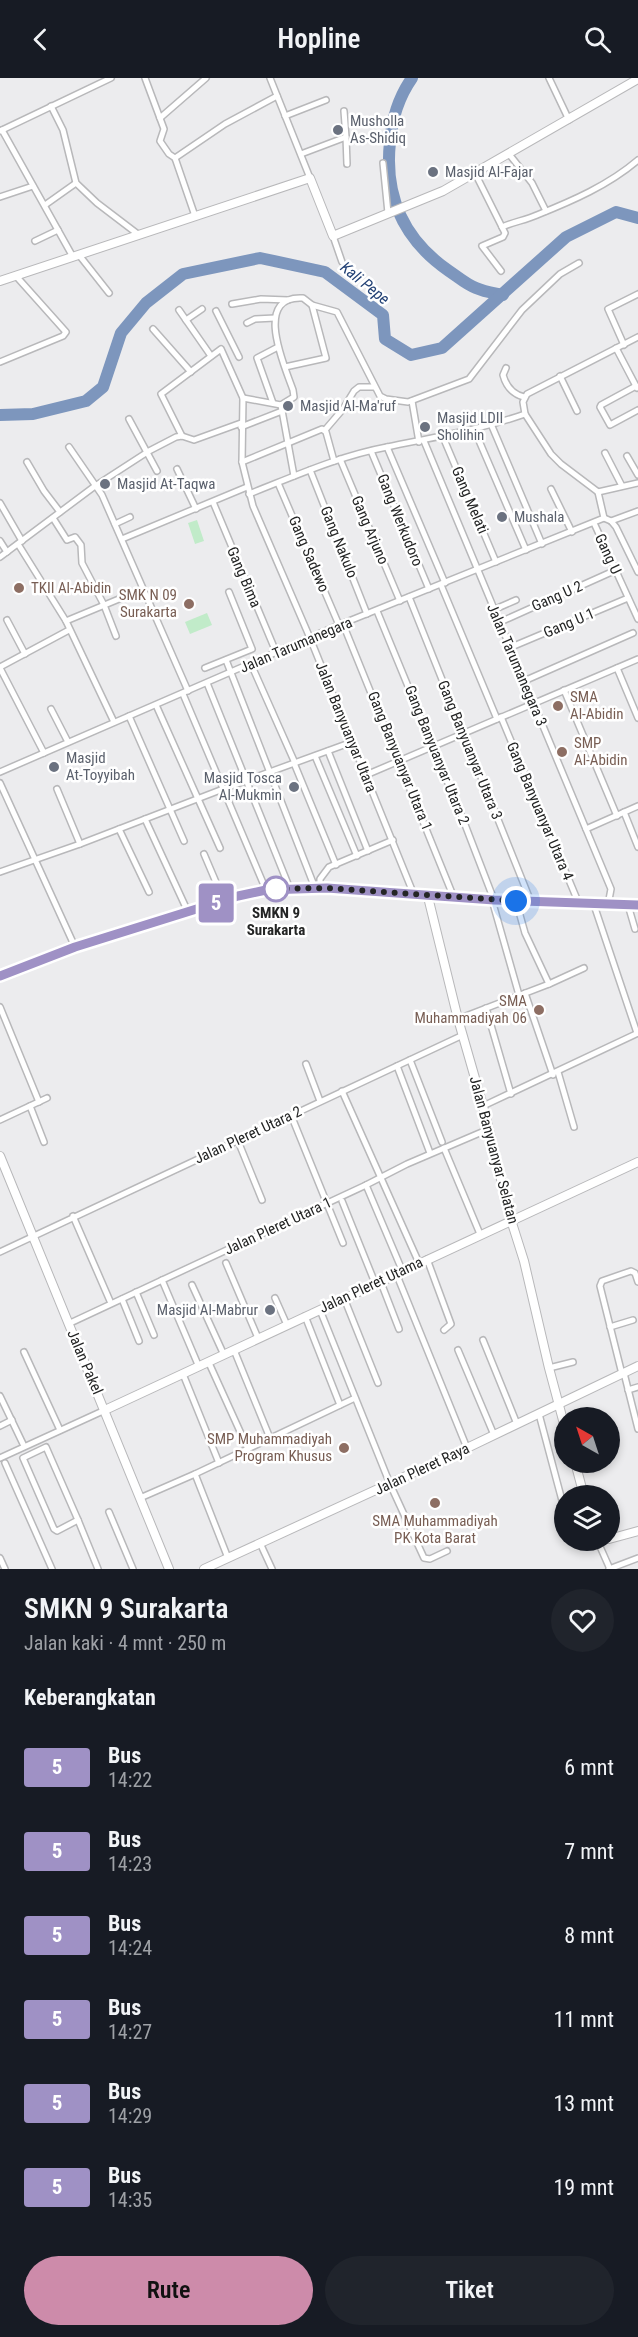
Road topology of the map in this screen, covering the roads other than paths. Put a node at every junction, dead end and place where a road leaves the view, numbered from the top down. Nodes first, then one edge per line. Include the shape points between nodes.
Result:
1 (111, 78) edge
2 (145, 78) edge
3 (206, 78) edge
4 (270, 78) edge
5 (549, 78) edge
6 (638, 79) edge
7 (277, 96) junction
8 (326, 100) dead end
9 (51, 106) junction
10 (344, 111) dead end
11 (285, 116) junction
12 (160, 118) junction
13 (569, 120) junction
14 (1, 131) edge
15 (346, 137) junction
16 (301, 154) junction
17 (509, 154) junction
18 (175, 158) junction
19 (638, 160) edge
20 (383, 163) dead end
21 (347, 164) dead end
22 (476, 173) junction
23 (310, 178) junction
24 (75, 183) junction
25 (33, 186) junction
26 (0, 197) edge
27 (45, 206) junction
28 (546, 211) junction
29 (389, 213) junction
30 (195, 216) junction
31 (502, 227) junction
32 (58, 230) junction
33 (139, 235) junction
34 (333, 236) junction
35 (35, 241) dead end
36 (76, 256) junction
37 (342, 262) dead end
38 (579, 263) dead end
39 (501, 271) dead end
40 (16, 276) junction
41 (0, 281) edge
42 (110, 293) dead end
43 (638, 294) edge
44 (288, 300) junction
45 (232, 304) dead end
46 (312, 305) junction
47 (179, 309) dead end
48 (202, 309) dead end
49 (216, 311) dead end
50 (275, 318) junction
51 (186, 320) junction
52 (247, 323) dead end
53 (153, 329) dead end
54 (638, 337) edge
55 (233, 342) junction
56 (624, 345) junction
57 (278, 347) junction
58 (616, 348) junction
59 (221, 349) junction
60 (211, 356) junction
61 (239, 357) dead end
62 (0, 362) edge
63 (285, 367) junction
64 (506, 368) dead end
65 (191, 372) junction
66 (560, 376) junction
67 (373, 385) junction
68 (637, 385) edge
69 (524, 397) junction
70 (243, 398) junction
71 (412, 401) junction
72 (273, 404) junction
73 (282, 408) junction
74 (638, 410) edge
75 (578, 411) dead end
76 (525, 414) junction
77 (129, 419) dead end
78 (491, 424) junction
79 (241, 425) junction
80 (474, 429) junction
81 (325, 430) junction
82 (182, 436) junction
83 (443, 437) junction
84 (421, 441) junction
85 (287, 442) junction
86 (69, 447) dead end
87 (387, 447) junction
88 (371, 451) junction
89 (147, 452) junction
90 (605, 453) dead end
91 (627, 456) dead end
92 (337, 460) junction
93 (27, 462) dead end
94 (242, 462) junction
95 (177, 469) dead end
96 (310, 470) junction
97 (157, 471) dead end
98 (638, 475) edge
99 (294, 476) junction
100 (278, 483) junction
101 (638, 483) edge
102 (95, 486) junction
103 (622, 486) junction
104 (551, 489) dead end
105 (248, 490) junction
106 (598, 492) junction
107 (0, 502) edge
108 (213, 502) junction
109 (196, 509) junction
110 (638, 511) edge
111 (60, 512) junction
112 (130, 517) dead end
113 (53, 518) junction
114 (604, 518) junction
115 (611, 521) junction
116 (594, 523) junction
117 (115, 524) junction
118 (572, 532) junction
119 (122, 539) junction
120 (0, 541) edge
121 (20, 542) junction
122 (542, 544) junction
123 (526, 550) junction
124 (7, 552) junction
125 (0, 557) edge
126 (496, 562) junction
127 (477, 570) junction
128 (616, 570) junction
129 (637, 570) edge
130 (443, 584) junction
131 (143, 589) junction
132 (429, 590) junction
133 (229, 592) dead end
134 (409, 597) junction
135 (628, 598) junction
136 (516, 600) dead end
137 (400, 601) junction
138 (104, 605) junction
139 (493, 610) junction
140 (377, 611) junction
141 (367, 614) junction
142 (638, 619) edge
143 (7, 620) dead end
144 (66, 621) junction
145 (498, 623) junction
146 (341, 624) junction
147 (69, 630) junction
148 (633, 633) dead end
149 (116, 636) dead end
150 (310, 638) junction
151 (509, 648) junction
152 (276, 652) junction
153 (25, 654) junction
154 (638, 659) edge
155 (226, 660) junction
156 (251, 664) junction
157 (0, 668) edge
158 (206, 668) dead end
159 (617, 668) junction
160 (231, 673) junction
161 (524, 681) junction
162 (207, 683) junction
163 (564, 690) junction
164 (185, 693) junction
165 (533, 703) junction
166 (156, 705) junction
167 (51, 709) dead end
168 (129, 716) junction
169 (499, 718) junction
170 (638, 718) edge
171 (114, 723) junction
172 (463, 733) junction
173 (68, 742) junction
174 (352, 742) junction
175 (433, 746) junction
176 (328, 751) junction
177 (44, 753) junction
178 (315, 756) junction
179 (399, 759) junction
180 (294, 763) junction
181 (0, 772) edge
182 (270, 772) junction
183 (366, 775) junction
184 (248, 780) junction
185 (0, 783) edge
186 (57, 789) dead end
187 (223, 789) junction
188 (200, 798) junction
189 (638, 806) edge
190 (171, 810) junction
191 (624, 812) junction
192 (617, 816) junction
193 (145, 819) junction
194 (119, 829) junction
195 (586, 829) junction
196 (393, 840) junction
197 (184, 841) dead end
198 (80, 844) junction
199 (638, 847) edge
200 (220, 848) dead end
201 (368, 851) junction
202 (204, 854) dead end
203 (357, 856) junction
204 (36, 860) junction
205 (336, 865) junction
206 (0, 872) edge
207 (318, 888) junction
208 (290, 889) junction
209 (611, 889) junction
210 (266, 890) junction
211 (149, 892) dead end
212 (414, 895) junction
213 (428, 897) junction
214 (454, 898) junction
215 (493, 900) junction
216 (224, 901) junction
217 (516, 901) junction
218 (531, 902) junction
219 (579, 904) junction
220 (594, 905) junction
221 (628, 905) junction
222 (638, 905) edge
223 (608, 906) junction
224 (618, 906) junction
225 (188, 912) junction
226 (635, 929) dead end
227 (75, 947) junction
228 (584, 968) dead end
229 (0, 976) edge
230 (549, 984) junction
231 (522, 994) junction
232 (0, 1007) edge
233 (486, 1008) junction
234 (458, 1019) junction
235 (638, 1033) edge
236 (463, 1035) junction
237 (410, 1060) junction
238 (306, 1064) dead end
239 (397, 1066) junction
240 (556, 1073) junction
241 (342, 1091) junction
242 (512, 1094) junction
243 (46, 1098) dead end
244 (39, 1101) junction
245 (320, 1101) junction
246 (30, 1106) junction
247 (483, 1106) junction
248 (291, 1115) junction
249 (0, 1120) edge
250 (574, 1127) dead end
251 (489, 1129) junction
252 (238, 1141) junction
253 (44, 1142) dead end
254 (443, 1145) junction
255 (430, 1153) junction
256 (0, 1156) edge
257 (638, 1161) edge
258 (380, 1178) junction
259 (366, 1185) junction
260 (262, 1200) dead end
261 (342, 1201) dead end
262 (326, 1203) junction
263 (73, 1216) junction
264 (511, 1220) junction
265 (480, 1234) junction
266 (33, 1235) junction
267 (343, 1243) dead end
268 (0, 1252) edge
269 (423, 1261) junction
270 (226, 1263) dead end
271 (638, 1267) edge
272 (399, 1271) junction
273 (631, 1271) junction
274 (162, 1280) junction
275 (378, 1281) junction
276 (638, 1282) edge
277 (192, 1285) dead end
278 (136, 1292) junction
279 (275, 1298) dead end
280 (344, 1298) junction
281 (122, 1299) junction
282 (110, 1301) dead end
283 (320, 1310) junction
284 (305, 1316) junction
285 (633, 1320) dead end
286 (68, 1324) junction
287 (286, 1325) junction
288 (610, 1327) junction
289 (399, 1329) dead end
290 (444, 1330) dead end
291 (154, 1335) dead end
292 (258, 1338) junction
293 (483, 1340) dead end
294 (139, 1341) dead end
295 (234, 1350) junction
296 (458, 1350) dead end
297 (24, 1352) dead end
298 (224, 1355) junction
299 (573, 1362) dead end
300 (209, 1363) junction
301 (638, 1366) edge
302 (199, 1367) junction
303 (549, 1368) junction
304 (623, 1373) junction
305 (183, 1374) junction
306 (378, 1383) dead end
307 (638, 1387) edge
308 (628, 1390) junction
309 (0, 1396) edge
310 (355, 1398) junction
311 (559, 1404) junction
312 (340, 1405) junction
313 (560, 1407) edge
314 (105, 1410) junction
315 (538, 1414) junction
316 (636, 1415) edge
317 (12, 1420) junction
318 (517, 1424) junction
319 (0, 1426) edge
320 (638, 1429) edge
321 (60, 1430) junction
322 (494, 1435) junction
323 (270, 1438) junction
324 (24, 1446) junction
325 (467, 1448) junction
326 (248, 1449) junction
327 (0, 1458) edge
328 (5, 1463) dead end
329 (219, 1463) junction
330 (195, 1474) junction
331 (390, 1484) junction
332 (558, 1485) edge
333 (140, 1498) junction
334 (109, 1512) dead end
335 (78, 1520) junction
336 (638, 1531) edge
337 (620, 1536) edge
338 (260, 1543) junction
339 (447, 1551) dead end
340 (604, 1551) edge
341 (0, 1558) edge
342 (228, 1558) junction
343 (638, 1558) edge
344 (5, 1569) edge
345 (52, 1569) edge
346 (99, 1569) edge
347 (133, 1569) edge
348 (169, 1569) edge
349 (204, 1569) edge
350 (272, 1569) edge
351 (610, 1569) edge

1 - 9 street
2 - 12 street
3 - 12 street
4 - 7 street
5 - 13 street
6 - 13 street
7 - 11 street
7 - 18 street via 225,124
8 - 11 street
9 - 14 street
9 - 24 street via 63,130
10 - 15 street
11 - 16 street
12 - 18 street via 164,131 160,141
13 - 17 street
14 - 25 street
15 - 16 street
15 - 21 street
16 - 23 street
17 - 22 street
17 - 28 street via 532,183
18 - 30 street
19 - 28 street via 588,193
20 - 29 street
22 - 29 street
22 - 31 street
23 - 30 street
23 - 34 street
24 - 27 street
24 - 33 street
25 - 26 street
25 - 27 street
27 - 32 street
28 - 31 street
29 - 34 street
30 - 33 street
31 - 39 street via 503,237 482,246
32 - 35 street
32 - 36 street
33 - 36 street
34 - 37 street
36 - 40 street
36 - 42 street
38 - 71 street via 560,274 522,310 472,377
40 - 41 street
40 - 62 street via 66,332
43 - 56 street via 608,309
44 - 45 street
44 - 46 street via 303,298
44 - 50 street
46 - 63 street via 326,358
46 - 67 street via 337,312
47 - 51 street
48 - 51 street
49 - 55 street
50 - 52 street
50 - 57 street
51 - 60 street
53 - 65 street
54 - 56 street
55 - 59 street
55 - 61 street
56 - 58 street
57 - 63 street
57 - 72 street via 257,357
58 - 66 street
58 - 68 street
59 - 60 street
59 - 70 street
60 - 65 street
63 - 73 street via 294,394
64 - 69 street via 503,375 509,389
65 - 82 street via 161,396
66 - 69 street
66 - 75 street
67 - 71 street via 386,399
67 - 81 street via 354,391
68 - 74 street via 600,407 610,425
69 - 76 street
70 - 72 street
70 - 79 street, Jalan Banyuanyar Utara
71 - 84 street, Jalan Tarumanegara 3
72 - 73 street
73 - 79 street
73 - 85 street
76 - 78 street
76 - 106 street via 551,454
77 - 89 street
78 - 80 street
78 - 122 street
79 - 82 street via 194,440
79 - 94 street, Jalan Banyuanyar Utara
80 - 83 street
80 - 123 street
81 - 85 street
81 - 92 street, Gang Arjuno
82 - 89 street
83 - 84 street
83 - 126 street, Gang Melati
84 - 87 street
84 - 127 street, Jalan Tarumanegara 3
85 - 94 street
85 - 99 street
86 - 102 street
87 - 88 street
87 - 130 street, Gang Banyuanyar Utara 4
88 - 92 street
88 - 132 street, Gang Werkudoro
89 - 97 street
89 - 102 street
90 - 103 street
91 - 98 street
92 - 96 street
92 - 137 street, Gang Arjuno
93 - 111 street
94 - 105 street, Jalan Banyuanyar Utara
95 - 109 street
96 - 99 street
96 - 141 street, Gang Nakulo
99 - 100 street
100 - 105 street
100 - 146 street, Gang Sadewo
101 - 103 street
102 - 111 street
102 - 117 street
103 - 106 street
104 - 118 street
105 - 108 street
105 - 150 street, Jalan Banyuanyar Utara
106 - 114 street
107 - 121 street
108 - 109 street
108 - 152 street, Gang Bima
109 - 119 street
110 - 115 street
111 - 113 street
112 - 117 street
113 - 121 street
113 - 138 street via 67,540 75,537 81,545 82,563
114 - 115 street
114 - 116 street, Jalan Tarumanegara
115 - 129 street
116 - 118 street, Jalan Tarumanegara
116 - 128 street, Gang U
117 - 119 street
118 - 122 street, Jalan Tarumanegara
119 - 131 street
120 - 124 street
121 - 124 street
121 - 144 street
122 - 123 street, Jalan Tarumanegara
123 - 126 street, Jalan Tarumanegara
124 - 125 street
126 - 127 street, Jalan Tarumanegara
127 - 130 street, Jalan Tarumanegara
127 - 139 street, Jalan Tarumanegara 3
128 - 135 street, Gang U
128 - 145 street, Gang U 2
130 - 132 street, Jalan Tarumanegara
130 - 169 street, Gang Banyuanyar Utara 4
131 - 138 street
131 - 164 street
132 - 134 street, Jalan Tarumanegara
133 - 155 street via 252,649
134 - 137 street, Jalan Tarumanegara
134 - 172 street, Gang Banyuanyar Utara 3
135 - 142 street, Gang U
135 - 151 street, Gang U 1
136 - 139 street
137 - 140 street, Jalan Tarumanegara
138 - 144 street
138 - 149 street
139 - 145 street, Jalan Tarumanegara 3
140 - 141 street, Jalan Tarumanegara
140 - 175 street, Gang Banyuanyar Utara 2
141 - 146 street, Jalan Tarumanegara
143 - 153 street
144 - 147 street
145 - 151 street, Jalan Tarumanegara 3
146 - 150 street, Jalan Tarumanegara
146 - 179 street, Gang Banyuanyar Utara 1
147 - 153 street
147 - 171 street
148 - 161 street
150 - 152 street, Jalan Tarumanegara
150 - 174 street, Jalan Banyuanyar Utara
151 - 161 street, Jalan Tarumanegara 3
152 - 156 street, Jalan Tarumanegara
153 - 157 street
154 - 159 street
155 - 158 street
155 - 160 street
156 - 160 street, Jalan Tarumanegara
156 - 180 street
157 - 177 street
159 - 163 street
159 - 170 street
160 - 162 street, Jalan Tarumanegara
160 - 182 street
161 - 165 street, Jalan Tarumanegara 3
162 - 164 street, Jalan Tarumanegara
162 - 184 street
163 - 165 street
163 - 192 street
164 - 166 street, Jalan Tarumanegara
164 - 187 street
165 - 169 street
165 - 195 street, Jalan Tarumanegara 3
166 - 168 street, Jalan Tarumanegara
166 - 188 street
167 - 173 street
168 - 171 street, Jalan Tarumanegara
168 - 190 street
169 - 172 street
169 - 219 street, Gang Banyuanyar Utara 4
171 - 173 street, Jalan Tarumanegara
172 - 175 street
172 - 218 street, Gang Banyuanyar Utara 3
173 - 177 street, Jalan Tarumanegara
174 - 176 street
174 - 183 street, Jalan Banyuanyar Utara
175 - 179 street
175 - 215 street, Gang Banyuanyar Utara 2
176 - 178 street
176 - 201 street
177 - 181 street, Jalan Tarumanegara
178 - 180 street
178 - 203 street
179 - 183 street
179 - 214 street, Gang Banyuanyar Utara 1
180 - 182 street
180 - 205 street
182 - 184 street
182 - 207 street
183 - 196 street, Jalan Banyuanyar Utara
184 - 187 street
184 - 208 street
185 - 204 street
186 - 198 street
187 - 188 street
187 - 210 street
188 - 190 street
188 - 200 street
189 - 191 street
190 - 193 street
190 - 197 street
191 - 192 street
191 - 199 street
192 - 195 street
193 - 194 street
193 - 225 street
194 - 198 street
194 - 211 street
195 - 209 street, Jalan Tarumanegara 3
196 - 201 street
196 - 212 street, Jalan Banyuanyar Utara
198 - 204 street
201 - 203 street
202 - 216 street
203 - 205 street
204 - 206 street
204 - 227 street
205 - 207 street via 323,873
207 - 208 street
207 - 212 street
208 - 210 street
209 - 223 street
209 - 224 street, Jalan Tarumanegara 3
210 - 216 street
212 - 213 street
213 - 214 street
213 - 234 street, Jalan Banyuanyar Selatan
214 - 215 street
215 - 217 street
215 - 231 street, Gang Banyuanyar Utara 2
216 - 225 street
217 - 218 street
217 - 230 street via 525,933
218 - 219 street
219 - 220 street
220 - 223 street
220 - 235 street
221 - 222 street
221 - 224 street
221 - 226 street
223 - 224 street
225 - 227 street
227 - 229 street
228 - 230 street
230 - 231 street
231 - 233 street
231 - 240 street, Gang Banyuanyar Utara 2
232 - 244 street
233 - 234 street
233 - 242 street
234 - 236 street, Jalan Banyuanyar Selatan
235 - 240 street
236 - 237 street, Jalan Pleret Utara 2
236 - 247 street, Jalan Banyuanyar Selatan
237 - 239 street, Jalan Pleret Utara 2
237 - 254 street
238 - 245 street
239 - 241 street, Jalan Pleret Utara 2
239 - 255 street
240 - 242 street
240 - 250 street, Gang Banyuanyar Utara 2
241 - 245 street, Jalan Pleret Utara 2
241 - 258 street
242 - 247 street
243 - 244 street
244 - 246 street
245 - 248 street, Jalan Pleret Utara 2
246 - 249 street
246 - 253 street
247 - 251 street, Jalan Banyuanyar Selatan
248 - 252 street, Jalan Pleret Utara 2
248 - 262 street
251 - 254 street, Jalan Pleret Utara 1
251 - 264 street, Jalan Banyuanyar Selatan
252 - 260 street
252 - 263 street, Jalan Pleret Utara 2
254 - 255 street, Jalan Pleret Utara 1
254 - 265 street
255 - 258 street, Jalan Pleret Utara 1
256 - 266 street, Jalan Pakel
257 - 264 street, Jalan Pleret Utama
258 - 259 street, Jalan Pleret Utara 1
258 - 269 street
259 - 262 street, Jalan Pleret Utara 1
259 - 272 street
261 - 275 street
262 - 267 street
262 - 274 street, Jalan Pleret Utara 1
263 - 266 street, Jalan Pleret Utara 2
263 - 282 street
264 - 265 street, Jalan Pleret Utama
264 - 303 street, Jalan Banyuanyar Selatan
265 - 269 street, Jalan Pleret Utama
266 - 268 street, Jalan Pleret Utara 2
266 - 286 street, Jalan Pakel
269 - 272 street, Jalan Pleret Utama
269 - 290 street via 451,1324
270 - 292 street
271 - 273 street
272 - 275 street, Jalan Pleret Utama
272 - 325 street
273 - 276 street
273 - 288 street via 600,1284
274 - 278 street, Jalan Pleret Utara 1
274 - 302 street
275 - 280 street, Jalan Pleret Utama
275 - 289 street
277 - 298 street
278 - 281 street, Jalan Pleret Utara 1
278 - 291 street
279 - 287 street
280 - 283 street, Jalan Pleret Utama
280 - 306 street
281 - 286 street, Jalan Pleret Utara 1
281 - 294 street
283 - 284 street, Jalan Pleret Utama
283 - 310 street
284 - 287 street, Jalan Pleret Utama
284 - 312 street
285 - 288 street
286 - 314 street, Jalan Pakel
287 - 292 street, Jalan Pleret Utama
288 - 304 street
292 - 295 street, Jalan Pleret Utama
293 - 318 street
295 - 298 street, Jalan Pleret Utama
295 - 323 street
296 - 322 street
297 - 321 street
298 - 300 street, Jalan Pleret Utama
299 - 303 street
300 - 302 street, Jalan Pleret Utama
300 - 326 street
301 - 304 street, Jalan Pleret Raya
302 - 305 street, Jalan Pleret Utama
303 - 311 street, Jalan Banyuanyar Selatan
304 - 308 street
304 - 311 street, Jalan Pleret Raya
305 - 314 street, Jalan Pleret Utama
305 - 329 street
307 - 308 street
308 - 316 street
309 - 317 street
310 - 312 street
310 - 331 street
311 - 313 street, Jalan Banyuanyar Selatan
311 - 315 street, Jalan Pleret Raya
312 - 323 street
314 - 321 street
314 - 333 street, Jalan Pakel
315 - 318 street, Jalan Pleret Raya
315 - 332 street
316 - 320 street
317 - 319 street
317 - 324 street
318 - 322 street, Jalan Pleret Raya
321 - 324 street
322 - 325 street, Jalan Pleret Raya
323 - 326 street
324 - 327 street
325 - 331 street, Jalan Pleret Raya
326 - 329 street
328 - 345 street
329 - 330 street
330 - 333 street
330 - 342 street
331 - 338 street, Jalan Pleret Raya
331 - 339 street via 424,1558
333 - 348 street, Jalan Pakel
334 - 347 street
335 - 335 street via 48,1448 23,1456 54,1529
335 - 346 street
336 - 337 street
338 - 342 street, Jalan Pleret Raya
338 - 350 street
340 - 351 street
341 - 344 street
342 - 349 street, Jalan Pleret Raya
343 - 351 street

